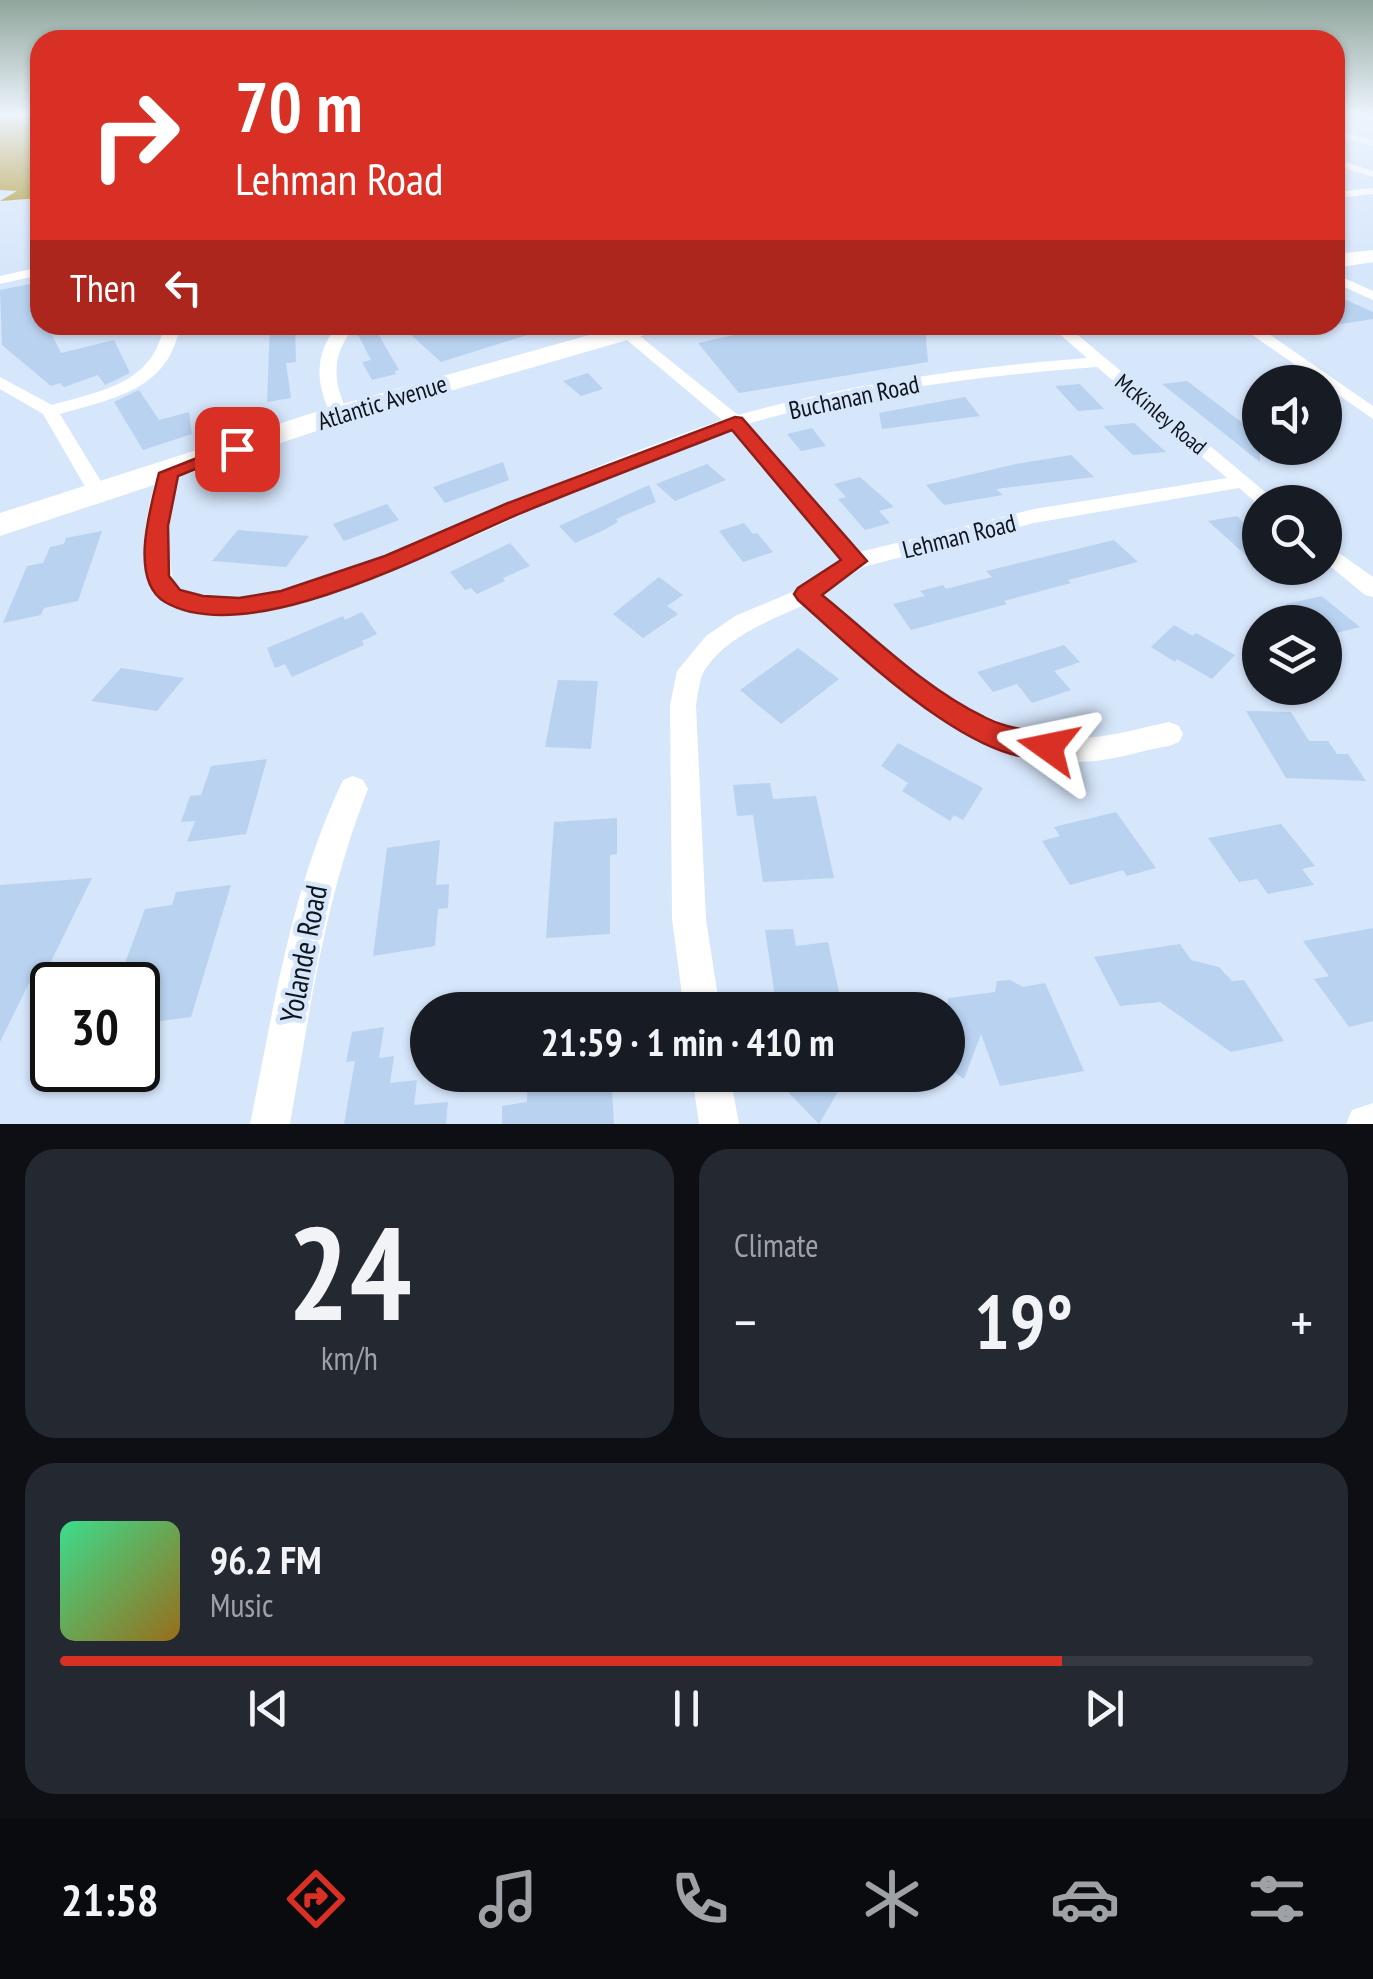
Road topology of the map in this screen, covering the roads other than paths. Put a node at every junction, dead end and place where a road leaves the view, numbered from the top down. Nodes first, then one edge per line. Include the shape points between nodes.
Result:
1 (1373, 191) edge
2 (1345, 194) edge
3 (1373, 256) edge
4 (1345, 260) edge
5 (30, 274) edge
6 (0, 280) edge
7 (1345, 283) edge
8 (1373, 296) edge
9 (170, 335) edge
10 (335, 335) edge
11 (616, 335) edge
12 (647, 335) edge
13 (1069, 335) edge
14 (1260, 335) edge
15 (1100, 362) junction
16 (0, 382) edge
17 (50, 412) junction
18 (339, 414) junction
19 (1373, 414) edge
20 (735, 422) junction
21 (169, 473) junction
22 (1241, 482) junction
23 (1245, 485) edge
24 (98, 493) junction
25 (0, 526) edge
26 (855, 561) junction
27 (1342, 564) edge
28 (1373, 589) edge
29 (806, 594) junction
30 (1169, 734) dead end
31 (354, 789) dead end
32 (699, 992) edge
33 (714, 1092) edge
34 (270, 1124) edge
35 (718, 1124) edge

1 - 2 street
3 - 4 main road
5 - 6 street
7 - 8 street
9 - 17 street via 154,371
10 - 18 street via 326,388
11 - 18 main road, Atlantic Avenue
12 - 20 street
13 - 15 street, McKinley Road
14 - 19 street
15 - 20 street, Buchanan Road via 922,382
15 - 22 street, McKinley Road
16 - 17 street
17 - 24 street
18 - 21 main road, Atlantic Avenue
20 - 21 street, Buchanan Road via 393,562 283,599 239,606 171,596 158,578 157,526
20 - 26 street
21 - 24 main road, Atlantic Avenue
22 - 23 street, McKinley Road
22 - 26 street, Lehman Road via 1034,516
24 - 25 main road, Atlantic Avenue
26 - 29 street, Lehman Road
27 - 28 street
29 - 30 street via 927,696 1018,744 1079,750
29 - 32 street, Lehman Road via 744,622 690,672 683,706 689,920
31 - 34 street, Yolande Road via 329,841 317,888
33 - 35 street

